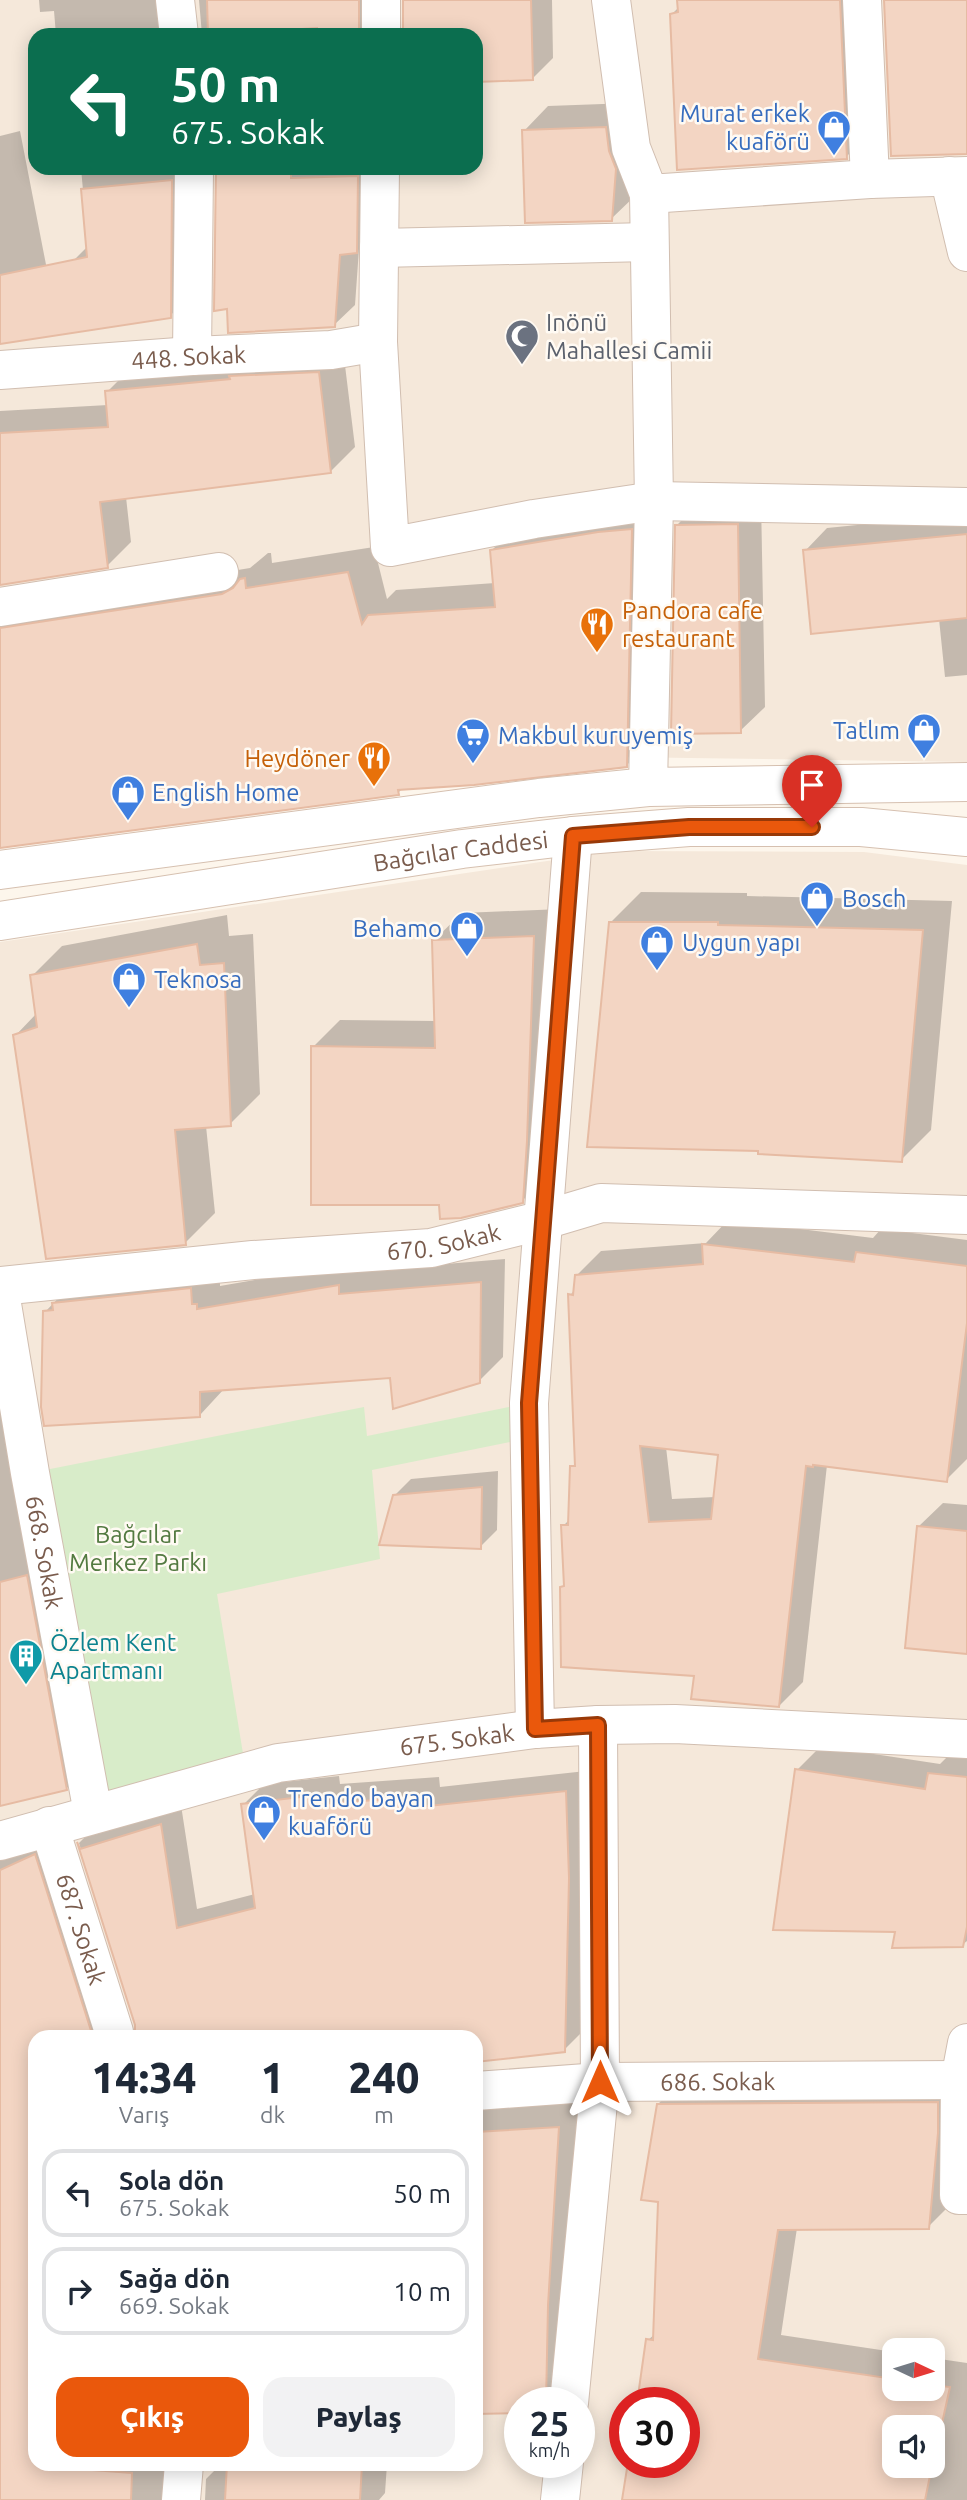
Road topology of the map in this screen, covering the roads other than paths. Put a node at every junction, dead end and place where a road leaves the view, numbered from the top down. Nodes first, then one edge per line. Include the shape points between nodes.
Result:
1 (175, 0) edge
2 (381, 0) edge
3 (611, 0) edge
4 (862, 0) edge
5 (178, 28) edge
6 (380, 28) edge
7 (194, 175) edge
8 (380, 175) edge
9 (958, 176) edge
10 (870, 179) junction
11 (649, 194) junction
12 (649, 242) junction
13 (379, 248) junction
14 (967, 252) edge
15 (378, 342) junction
16 (192, 356) junction
17 (0, 370) edge
18 (654, 501) junction
19 (967, 507) edge
20 (219, 572) dead end
21 (0, 607) edge
22 (967, 782) edge
23 (648, 787) junction
24 (573, 836) junction
25 (967, 837) edge
26 (0, 870) edge
27 (0, 921) edge
28 (967, 1215) edge
29 (544, 1220) junction
30 (0, 1286) edge
31 (0, 1292) edge
32 (598, 1725) junction
33 (535, 1729) junction
34 (967, 1739) edge
35 (93, 1813) junction
36 (49, 1826) junction
37 (0, 1841) edge
38 (113, 2030) edge
39 (967, 2043) edge
40 (960, 2080) junction
41 (600, 2082) junction
42 (483, 2090) edge
43 (967, 2195) edge
44 (571, 2387) edge
45 (183, 2471) edge
46 (562, 2478) edge
47 (181, 2500) edge
48 (560, 2500) edge

1 - 5 street
2 - 6 street
3 - 11 street via 631,148
4 - 10 street
7 - 16 street
8 - 13 street
9 - 10 street
9 - 14 street
10 - 11 street
11 - 12 street
12 - 13 street
12 - 18 street
13 - 15 street
15 - 16 street, 448. Sokak
15 - 18 street via 390,547
16 - 17 street, 448. Sokak
18 - 19 street
18 - 23 street
20 - 21 street
22 - 23 street, Bağcılar Caddesi
23 - 26 street, Bağcılar Caddesi
24 - 25 street, Bağcılar Caddesi via 689,827 861,827
24 - 27 street, Bağcılar Caddesi
24 - 29 street
28 - 29 street, 670. Sokak via 601,1203
29 - 30 street, 670. Sokak via 431,1248 253,1260
29 - 33 street via 529,1403
31 - 35 street, 668. Sokak
32 - 33 street, 675. Sokak
32 - 34 street, 675. Sokak via 675,1724
32 - 41 street
33 - 35 street, 675. Sokak via 278,1763
35 - 36 street, 675. Sokak
36 - 37 street, 675. Sokak
36 - 38 street, 687. Sokak
39 - 40 street
40 - 41 street, 686. Sokak
40 - 43 street via 959,2195
41 - 42 street, 686. Sokak
41 - 44 street
45 - 47 street
46 - 48 street

